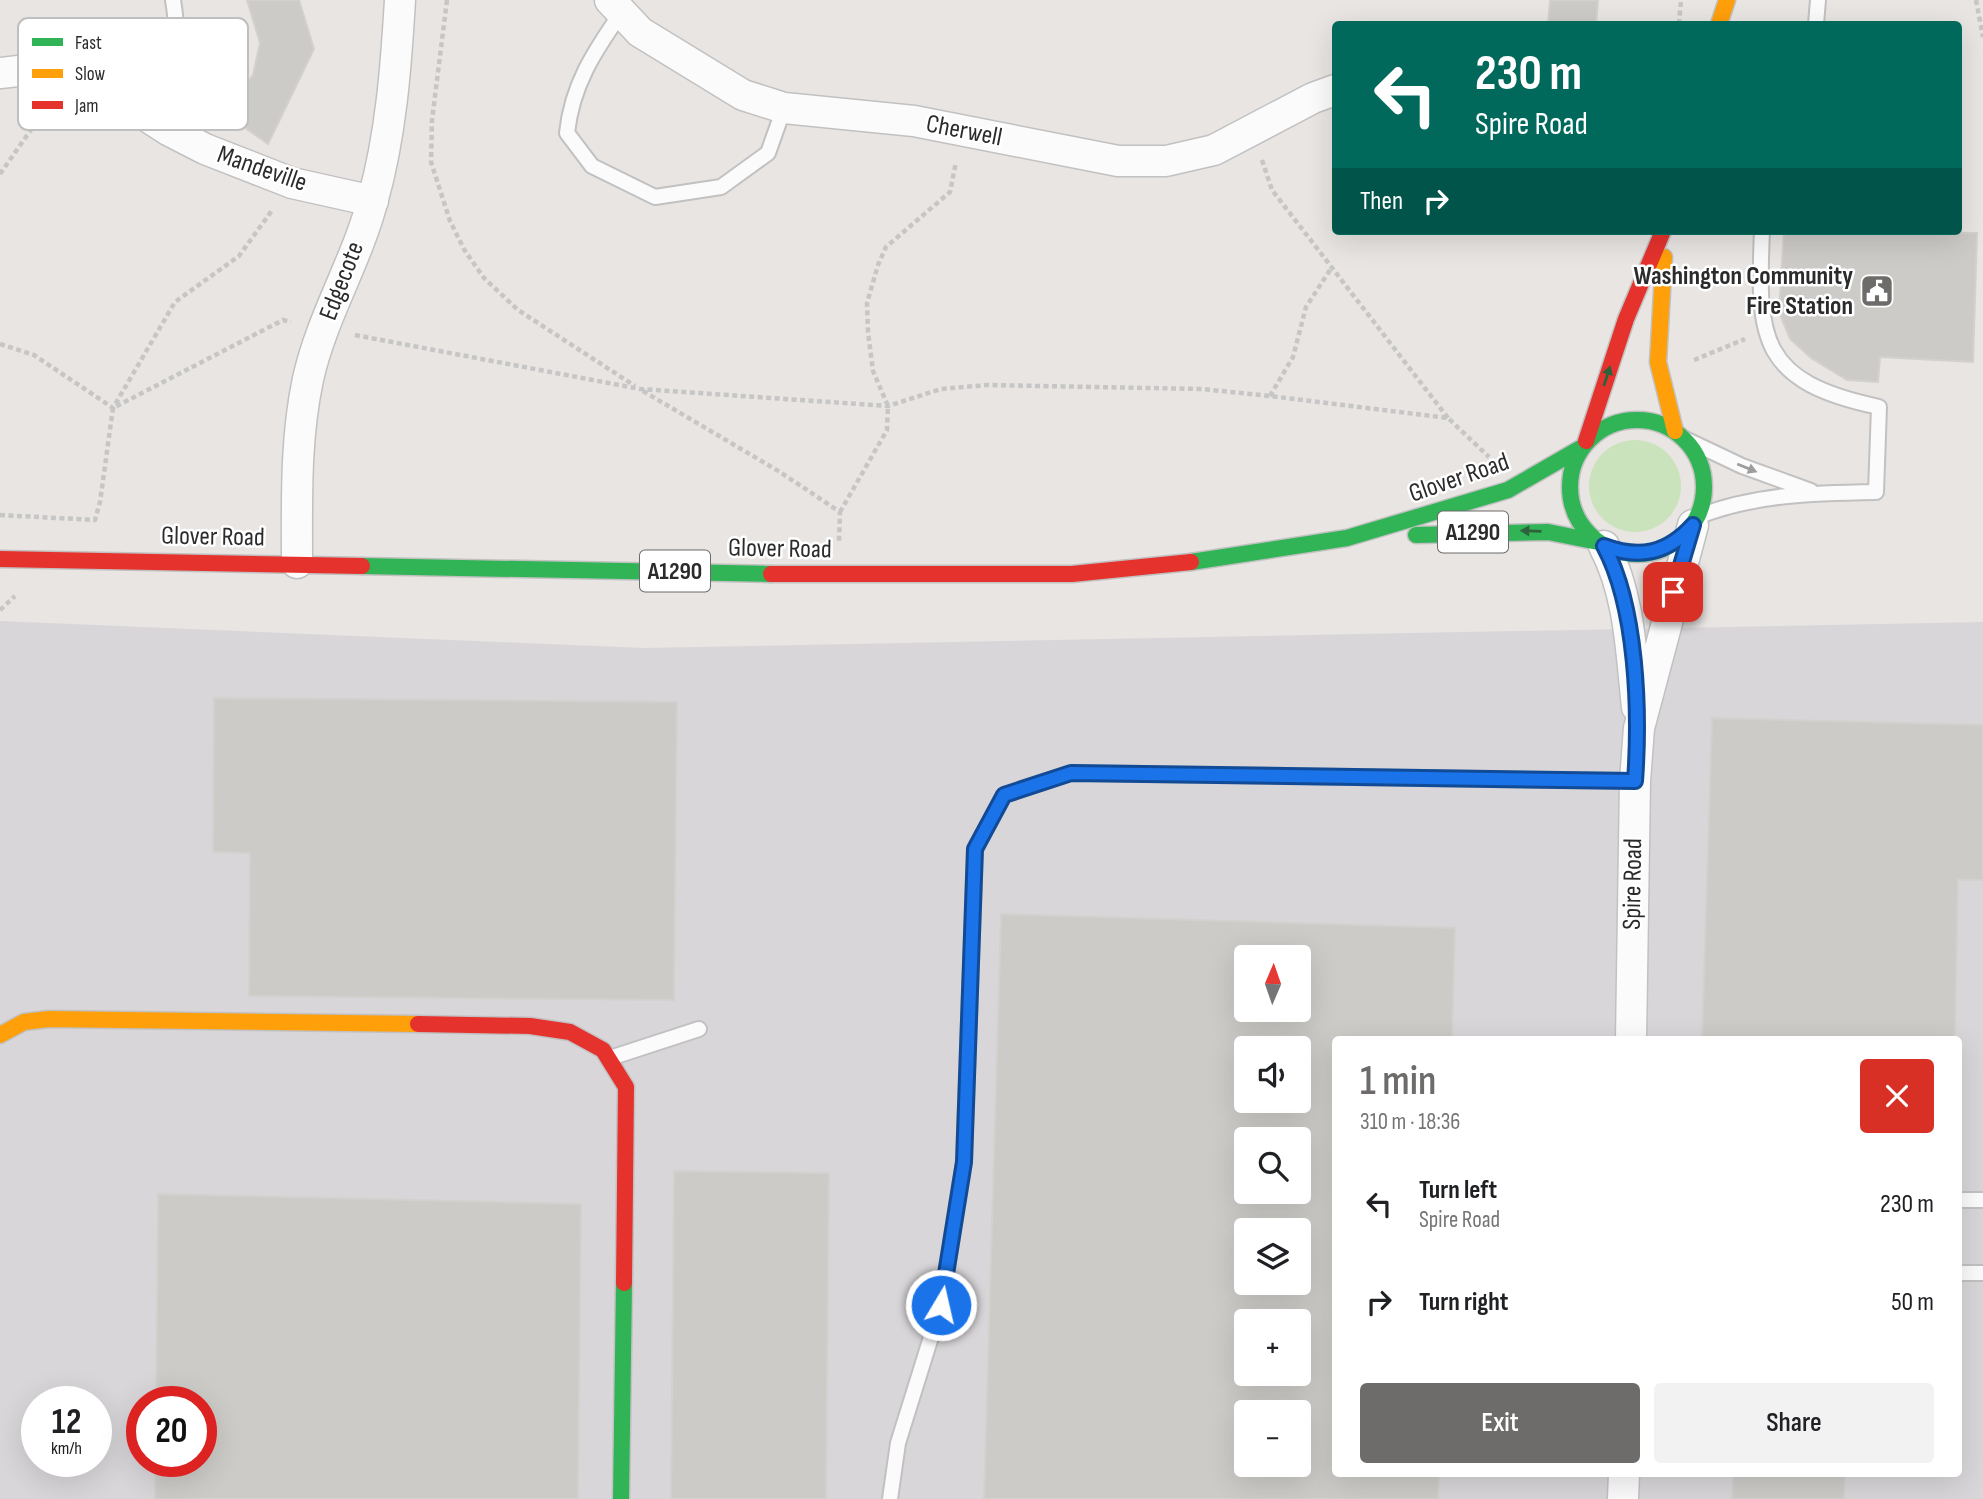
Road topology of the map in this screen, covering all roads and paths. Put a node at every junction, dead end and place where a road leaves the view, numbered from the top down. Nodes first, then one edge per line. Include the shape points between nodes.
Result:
1 (173, 0) edge
2 (400, 0) edge
3 (447, 0) edge
4 (1681, 0) edge
5 (1727, 0) edge
6 (1818, 0) edge
7 (1976, 0) edge
8 (616, 7) edge
9 (176, 18) edge
10 (1679, 21) edge
11 (1721, 21) edge
12 (1816, 21) edge
13 (1983, 37) edge
14 (18, 70) edge
15 (0, 73) edge
16 (1332, 91) edge
17 (784, 108) junction
18 (31, 130) edge
19 (170, 130) edge
20 (961, 130) junction
21 (1252, 132) junction
22 (0, 174) edge
23 (292, 183) junction
24 (373, 201) junction
25 (1662, 235) edge
26 (1664, 235) edge
27 (1762, 235) edge
28 (1332, 267) junction
29 (323, 328) junction
30 (1764, 331) junction
31 (0, 344) edge
32 (1658, 362) junction
33 (640, 389) junction
34 (1270, 396) junction
35 (888, 407) junction
36 (113, 408) junction
37 (1448, 418) junction
38 (1680, 435) junction
39 (1583, 445) junction
40 (1495, 463) dead end
41 (1816, 493) junction
42 (840, 512) junction
43 (0, 515) edge
44 (1695, 521) junction
45 (1347, 538) junction
46 (1601, 544) junction
47 (0, 559) edge
48 (298, 563) junction
49 (839, 575) junction
50 (1639, 728) junction
51 (1635, 781) junction
52 (699, 1029) dead end
53 (0, 1035) edge
54 (1631, 1036) edge
55 (608, 1058) junction
56 (1962, 1200) edge
57 (1983, 1200) edge
58 (1962, 1273) edge
59 (1983, 1273) edge
60 (1624, 1477) edge
61 (621, 1499) edge
62 (890, 1499) edge
63 (1623, 1499) edge

1 - 9 lane
2 - 24 street, Edgecote via 387,133
3 - 33 path via 431,162 455,231 484,278 518,310
4 - 10 path
5 - 11 main road
6 - 12 lane
7 - 13 path
8 - 17 street, Cherwell via 640,32 743,94
8 - 17 lane via 570,103 567,133 592,166 655,197 722,187 768,152
14 - 15 street, Mandeville
16 - 21 street, Cherwell
17 - 20 street, Cherwell
18 - 22 path
19 - 23 street, Mandeville
20 - 21 street, Cherwell via 1118,161 1166,161 1214,150
20 - 35 path via 950,192 886,247 871,290 868,332 873,371
21 - 28 path via 1272,190
23 - 24 street, Mandeville
23 - 36 path via 239,256 175,302
24 - 29 street, Edgecote
39 -> 25 main road via 1626,319
26 - 32 main road
27 - 30 lane
28 - 34 path via 1306,307 1293,357
28 - 37 path
29 - 33 path
29 - 36 path via 283,320
29 - 48 street, Edgecote via 298,443
30 - 32 path via 1695,359
30 - 41 lane via 1777,357 1801,378 1835,398 1879,407 1876,492
31 - 36 path via 34,355
32 - 38 main road
33 - 35 path
33 - 42 path
34 - 35 path via 1202,389 988,384 941,388
34 - 37 path
35 - 42 path via 887,430
36 - 43 path via 94,520
37 - 40 path
38 - 39 main road via 1658,423 1637,419 1617,422
38 -> 41 lane via 1752,470
38 - 44 main road via 1697,456 1703,473 1704,494
39 - 45 main road, Glover Road / A1290 via 1508,490
39 - 46 main road via 1571,471 1570,498 1574,514
41 - 44 lane via 1740,503
42 - 49 path
44 - 46 main road via 1680,539 1646,554 1624,553
44 - 50 street, Spire Road
46 -> 45 main road, Glover Road / A1290 via 1566,534 1520,531
45 - 49 main road, Glover Road / A1290 via 1155,568 1072,574
46 - 50 street, Spire Road via 1624,604
47 - 48 main road, Glover Road / A1290
48 - 49 main road, Glover Road / A1290
50 - 51 street, Spire Road
51 - 54 street, Spire Road
51 - 62 lane via 1071,773 1004,795 975,849 964,1162 941,1305 898,1443
52 - 55 lane
53 - 55 main road via 24,1022 49,1018 530,1026 570,1032 603,1050
55 - 61 main road via 626,1087
56 - 57 lane
58 - 59 lane
60 - 63 street

